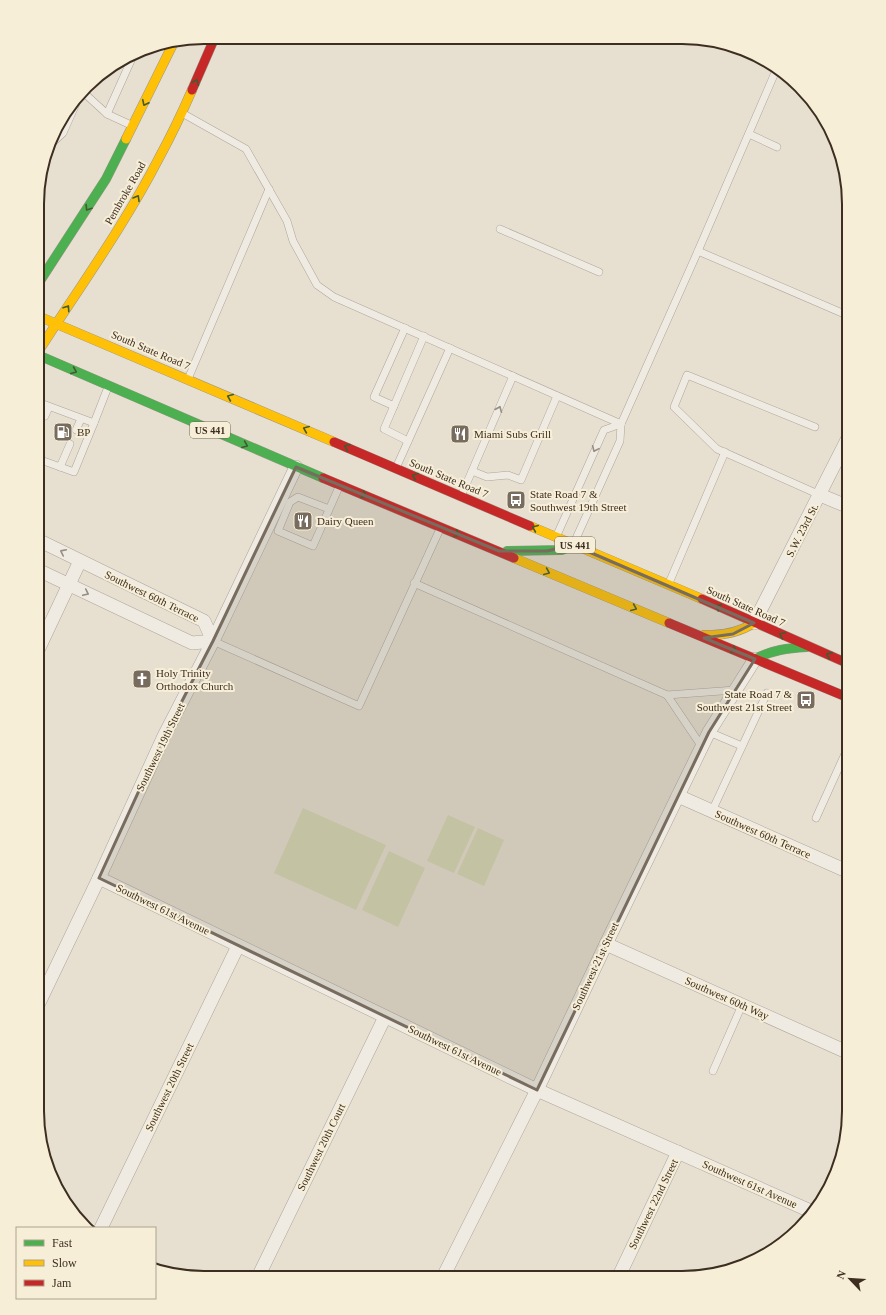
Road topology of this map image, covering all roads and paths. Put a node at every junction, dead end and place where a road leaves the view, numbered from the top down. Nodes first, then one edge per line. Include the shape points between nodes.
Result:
1 (211, 44) edge
2 (172, 47) edge
3 (126, 64) edge
4 (775, 73) edge
5 (87, 95) edge
6 (182, 113) junction
7 (106, 114) junction
8 (70, 117) edge
9 (133, 126) junction
10 (749, 134) junction
11 (58, 137) edge
12 (777, 146) dead end
13 (269, 189) junction
14 (500, 230) dead end
15 (698, 251) junction
16 (599, 272) dead end
17 (44, 275) edge
18 (842, 313) edge
19 (44, 319) edge
20 (56, 324) junction
21 (405, 328) junction
22 (424, 336) junction
23 (44, 344) edge
24 (450, 348) junction
25 (44, 357) edge
26 (513, 376) junction
27 (188, 379) junction
28 (109, 386) junction
29 (557, 396) junction
30 (44, 404) edge
31 (394, 406) junction
32 (49, 407) junction
33 (45, 416) dead end
34 (81, 419) junction
35 (94, 423) junction
36 (621, 424) junction
37 (815, 427) dead end
38 (76, 430) dead end
39 (408, 441) junction
40 (70, 444) dead end
41 (842, 450) edge
42 (725, 452) junction
43 (44, 461) edge
44 (60, 467) junction
45 (296, 467) junction
46 (396, 468) junction
47 (472, 471) junction
48 (340, 485) junction
49 (820, 495) junction
50 (461, 496) junction
51 (842, 505) edge
52 (329, 509) junction
53 (277, 518) junction
54 (440, 527) junction
55 (556, 537) junction
56 (44, 543) edge
57 (573, 545) junction
58 (499, 551) junction
59 (80, 561) junction
60 (44, 573) edge
61 (414, 583) junction
62 (69, 585) junction
63 (669, 585) junction
64 (754, 623) junction
65 (698, 635) junction
66 (44, 637) edge
67 (213, 641) junction
68 (810, 646) junction
69 (755, 659) junction
70 (842, 661) edge
71 (735, 690) junction
72 (767, 693) dead end
73 (667, 695) junction
74 (842, 695) edge
75 (709, 732) junction
76 (742, 746) junction
77 (702, 747) junction
78 (842, 760) edge
79 (678, 796) junction
80 (712, 811) junction
81 (816, 818) dead end
82 (842, 869) edge
83 (99, 878) junction
84 (606, 944) junction
85 (238, 946) junction
86 (44, 992) edge
87 (742, 1005) junction
88 (385, 1016) junction
89 (842, 1050) edge
90 (713, 1071) dead end
91 (537, 1090) junction
92 (678, 1152) junction
93 (808, 1210) edge
94 (101, 1227) edge
95 (261, 1271) edge
96 (446, 1271) edge
97 (621, 1271) edge

6 -> 1 main road, Pembroke Road
2 -> 9 main road
3 - 7 lane
4 - 10 lane
5 - 7 lane
6 - 13 lane via 246,149
20 -> 6 main road, Pembroke Road via 124,220
7 - 9 lane
8 - 11 lane via 63,133
9 -> 17 main road via 106,179
10 - 12 lane
10 - 15 lane
13 - 21 lane via 287,220 293,241 317,285 334,296
13 - 27 lane
14 - 16 lane
15 - 18 lane
15 - 36 lane
19 - 20 main road, South State Road 7 / US 441
20 - 23 main road, Pembroke Road
20 - 27 main road, South State Road 7 / US 441
21 - 22 lane
21 - 31 lane via 374,397
22 - 24 lane
22 - 31 lane
24 - 26 lane
24 - 39 lane
25 -> 28 main road, US 441
26 - 29 lane
47 -> 26 lane
46 -> 27 main road, South State Road 7 / US 441
28 - 35 lane
28 -> 45 main road, US 441
29 - 36 lane
29 - 47 lane via 521,480 508,475 487,477
30 - 32 lane
31 - 39 lane via 384,429
32 - 33 lane
32 - 34 lane
34 - 35 lane
34 - 38 lane
35 - 44 lane via 74,472
36 -> 55 lane via 604,430
36 - 57 lane via 620,441
37 - 42 lane via 687,374 674,407 717,449
39 - 46 lane
40 - 44 lane
41 - 49 street, S.W. 23rd St.
42 - 49 lane
42 - 63 lane
43 - 44 lane
45 - 48 main road, US 441
45 - 53 street, Southwest 19th Street
50 -> 46 main road, South State Road 7 / US 441
47 - 50 lane
48 - 52 lane
48 -> 54 main road, US 441
49 - 51 street
49 - 64 street, S.W. 23rd St.
55 -> 50 main road, South State Road 7 / US 441
52 - 53 lane via 298,497 290,502
52 - 53 lane via 313,546 278,531
53 - 67 street, Southwest 19th Street
54 -> 58 main road, US 441
54 - 61 lane
55 - 57 main road, South State Road 7 / US 441
59 -> 56 street, Southwest 60th Terrace
57 - 58 main road via 562,550
57 - 63 main road, South State Road 7 / US 441
58 -> 65 main road, US 441
59 - 62 street
59 - 67 street, Southwest 60th Terrace via 204,621
60 - 62 street
61 - 67 lane via 359,706
61 - 73 lane
62 - 66 street
62 -> 67 street via 192,643
64 -> 63 main road, South State Road 7 / US 441
64 - 65 main road via 733,634
68 -> 64 main road, South State Road 7 / US 441
65 -> 69 main road, US 441
67 - 83 street, Southwest 19th Street via 164,736
68 - 69 main road via 776,650
70 -> 68 main road, South State Road 7 / US 441
69 - 71 street, Southwest 21st Street
69 - 74 main road, US 441
71 - 73 lane
71 - 75 street, Southwest 21st Street
72 - 76 lane
73 - 77 lane
75 - 76 lane
75 - 77 street, Southwest 21st Street
76 - 80 lane
77 - 79 street, Southwest 21st Street
78 - 81 lane
79 - 80 street, Southwest 60th Terrace
79 - 84 street, Southwest 21st Street
80 - 82 street, Southwest 60th Terrace
83 - 85 street, Southwest 61st Avenue
83 - 86 street, Southwest 19th Street
84 - 87 street, Southwest 60th Way
84 - 91 street, Southwest 21st Street
85 - 88 street, Southwest 61st Avenue
85 - 94 street, Southwest 20th Street
87 - 89 street, Southwest 60th Way
87 - 90 lane
88 - 91 street, Southwest 61st Avenue
88 - 95 street, Southwest 20th Court
91 - 92 street, Southwest 61st Avenue
91 - 96 street, Southwest 21st Street
92 - 93 street, Southwest 61st Avenue
92 - 97 street, Southwest 22nd Street

